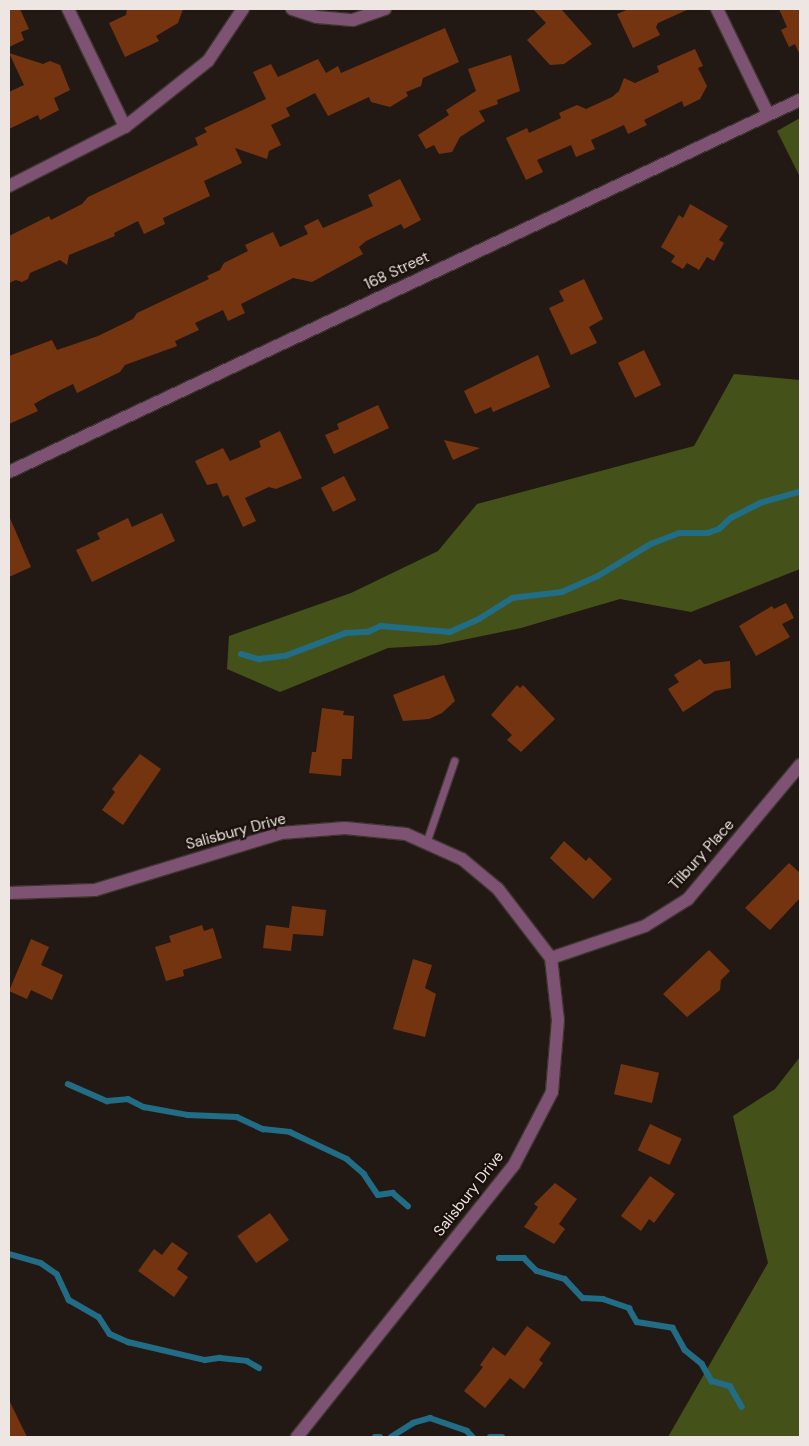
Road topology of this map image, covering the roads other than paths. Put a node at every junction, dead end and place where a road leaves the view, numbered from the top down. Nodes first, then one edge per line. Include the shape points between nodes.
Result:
1 (68, 9) edge
2 (243, 9) edge
3 (292, 9) edge
4 (385, 9) edge
5 (718, 9) edge
6 (800, 100) edge
7 (768, 114) junction
8 (125, 127) junction
9 (9, 186) edge
10 (9, 472) edge
11 (454, 761) dead end
12 (800, 766) edge
13 (426, 843) junction
14 (9, 893) edge
15 (551, 958) junction
16 (297, 1437) edge

1 - 8 street
2 - 8 street via 208,61
3 - 4 street via 317,18 353,20
5 - 7 street
6 - 7 street, 168 Street
7 - 10 street, 168 Street
8 - 9 street
11 - 13 lane
12 - 15 street, Tilbury Place via 688,899 645,926
13 - 14 street, Salisbury Drive via 406,834 345,828 281,833 96,890
13 - 15 street, Salisbury Drive via 462,859 498,890
15 - 16 street, Salisbury Drive via 558,1020 552,1092 514,1165

